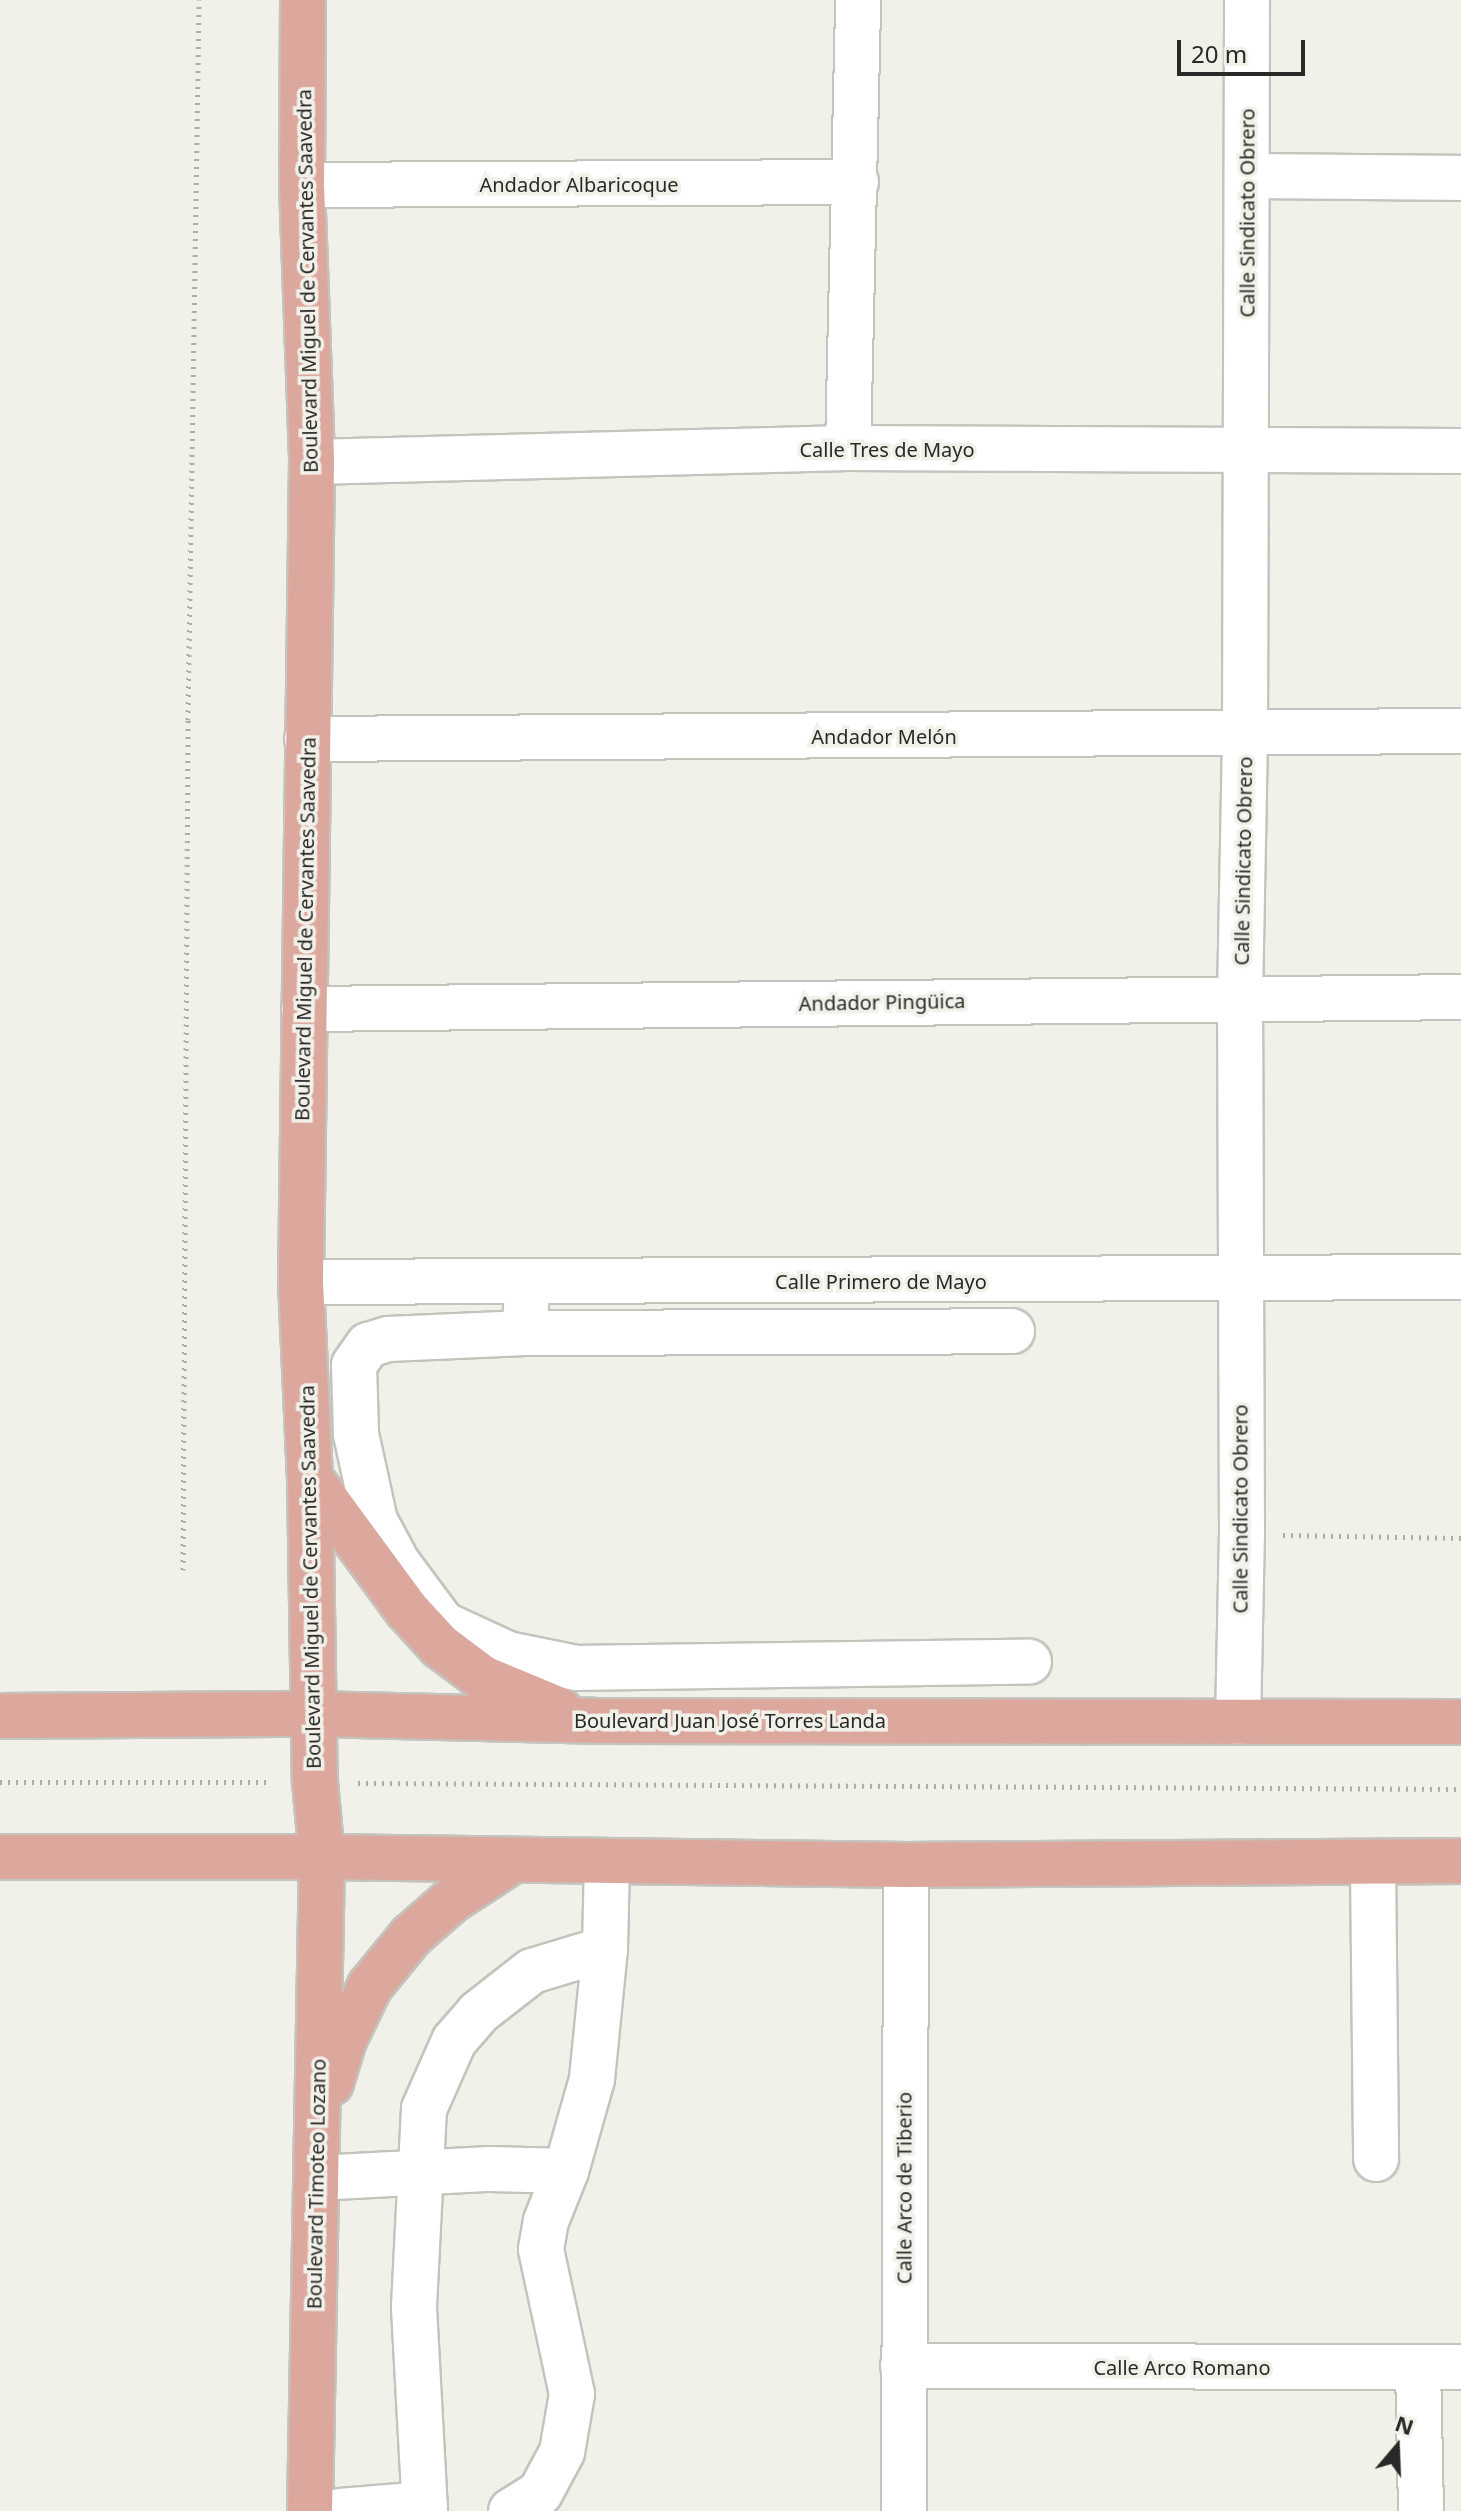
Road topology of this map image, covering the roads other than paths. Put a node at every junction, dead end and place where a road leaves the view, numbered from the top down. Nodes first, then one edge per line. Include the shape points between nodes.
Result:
1 (303, 0) edge
2 (858, 0) edge
3 (1247, 0) edge
4 (1248, 176) junction
5 (1461, 178) edge
6 (856, 182) junction
7 (302, 185) junction
8 (848, 448) junction
9 (1245, 450) junction
10 (1461, 451) edge
11 (312, 462) junction
12 (1461, 731) edge
13 (1245, 733) junction
14 (307, 739) junction
15 (1461, 997) edge
16 (1240, 998) junction
17 (304, 1009) junction
18 (1240, 1276) junction
19 (1461, 1277) edge
20 (527, 1281) junction
21 (301, 1282) junction
22 (1012, 1331) dead end
23 (525, 1333) junction
24 (310, 1478) junction
25 (1029, 1662) dead end
26 (314, 1714) junction
27 (0, 1716) edge
28 (595, 1721) junction
29 (1238, 1722) junction
30 (1461, 1722) edge
31 (0, 1857) edge
32 (322, 1857) junction
33 (512, 1861) junction
34 (1461, 1861) edge
35 (607, 1862) junction
36 (1373, 1862) junction
37 (906, 1865) junction
38 (605, 1949) junction
39 (316, 2156) junction
40 (1376, 2159) dead end
41 (566, 2171) junction
42 (419, 2175) junction
43 (903, 2366) junction
44 (1418, 2367) junction
45 (1461, 2367) edge
46 (425, 2507) edge
47 (310, 2511) edge
48 (340, 2511) edge
49 (511, 2511) edge
50 (904, 2511) edge
51 (1421, 2511) edge

1 - 7 main road, Boulevard Miguel de Cervantes Saavedra
2 - 6 street
3 - 4 street, Calle Sindicato Obrero
4 - 5 street
4 - 9 street, Calle Sindicato Obrero
6 - 7 street, Andador Albaricoque
6 - 8 street
7 - 11 main road, Boulevard Miguel de Cervantes Saavedra
8 - 9 street, Calle Tres de Mayo
8 - 11 street, Calle Tres de Mayo
9 - 10 street, Calle Tres de Mayo
9 - 13 street, Calle Sindicato Obrero
11 - 14 main road, Boulevard Miguel de Cervantes Saavedra
12 - 13 street, Andador Melón
13 - 14 street, Andador Melón
13 - 16 street, Calle Sindicato Obrero
14 - 17 main road, Boulevard Miguel de Cervantes Saavedra
15 - 16 street, Andador Pingüica
16 - 17 street, Andador Pingüica
16 - 18 street, Calle Sindicato Obrero
17 - 21 main road, Boulevard Miguel de Cervantes Saavedra
18 - 19 street, Calle Primero de Mayo
18 - 20 street, Calle Primero de Mayo
18 - 29 street, Calle Sindicato Obrero
20 - 21 street, Calle Primero de Mayo
20 - 23 street
21 - 24 main road, Boulevard Miguel de Cervantes Saavedra
22 - 23 street
23 - 25 street via 388,1339 368,1345 354,1365 356,1434 375,1521 397,1562 443,1624 508,1654 576,1668
24 - 26 main road, Boulevard Miguel de Cervantes Saavedra
24 - 28 main road via 407,1610 440,1646 483,1678
26 - 27 main road, Boulevard Juan José Torres Landa
26 - 28 main road, Boulevard Juan José Torres Landa
26 - 32 main road, Boulevard Miguel de Cervantes Saavedra
28 - 29 main road, Boulevard Juan José Torres Landa
29 - 30 main road, Boulevard Juan José Torres Landa
31 - 32 main road
32 - 33 main road
32 - 39 main road, Boulevard Timoteo Lozano
33 - 35 main road
33 - 39 main road via 452,1900 411,1936 370,1986 344,2040
34 - 36 main road
35 - 37 main road
35 - 38 street
36 - 37 main road
36 - 40 street
37 - 43 street, Calle Arco de Tiberio
38 - 41 street via 592,2079
38 - 42 street via 532,1971 478,2013 454,2041 424,2109
39 - 42 street
39 - 47 main road, Boulevard Timoteo Lozano
41 - 42 street via 490,2169
41 - 49 street via 541,2249 572,2394 562,2452 540,2493
42 - 46 street via 414,2306
43 - 44 street, Calle Arco Romano
43 - 50 street, Calle Arco de Tiberio
44 - 45 street, Calle Arco Romano
44 - 51 street
46 - 48 street

